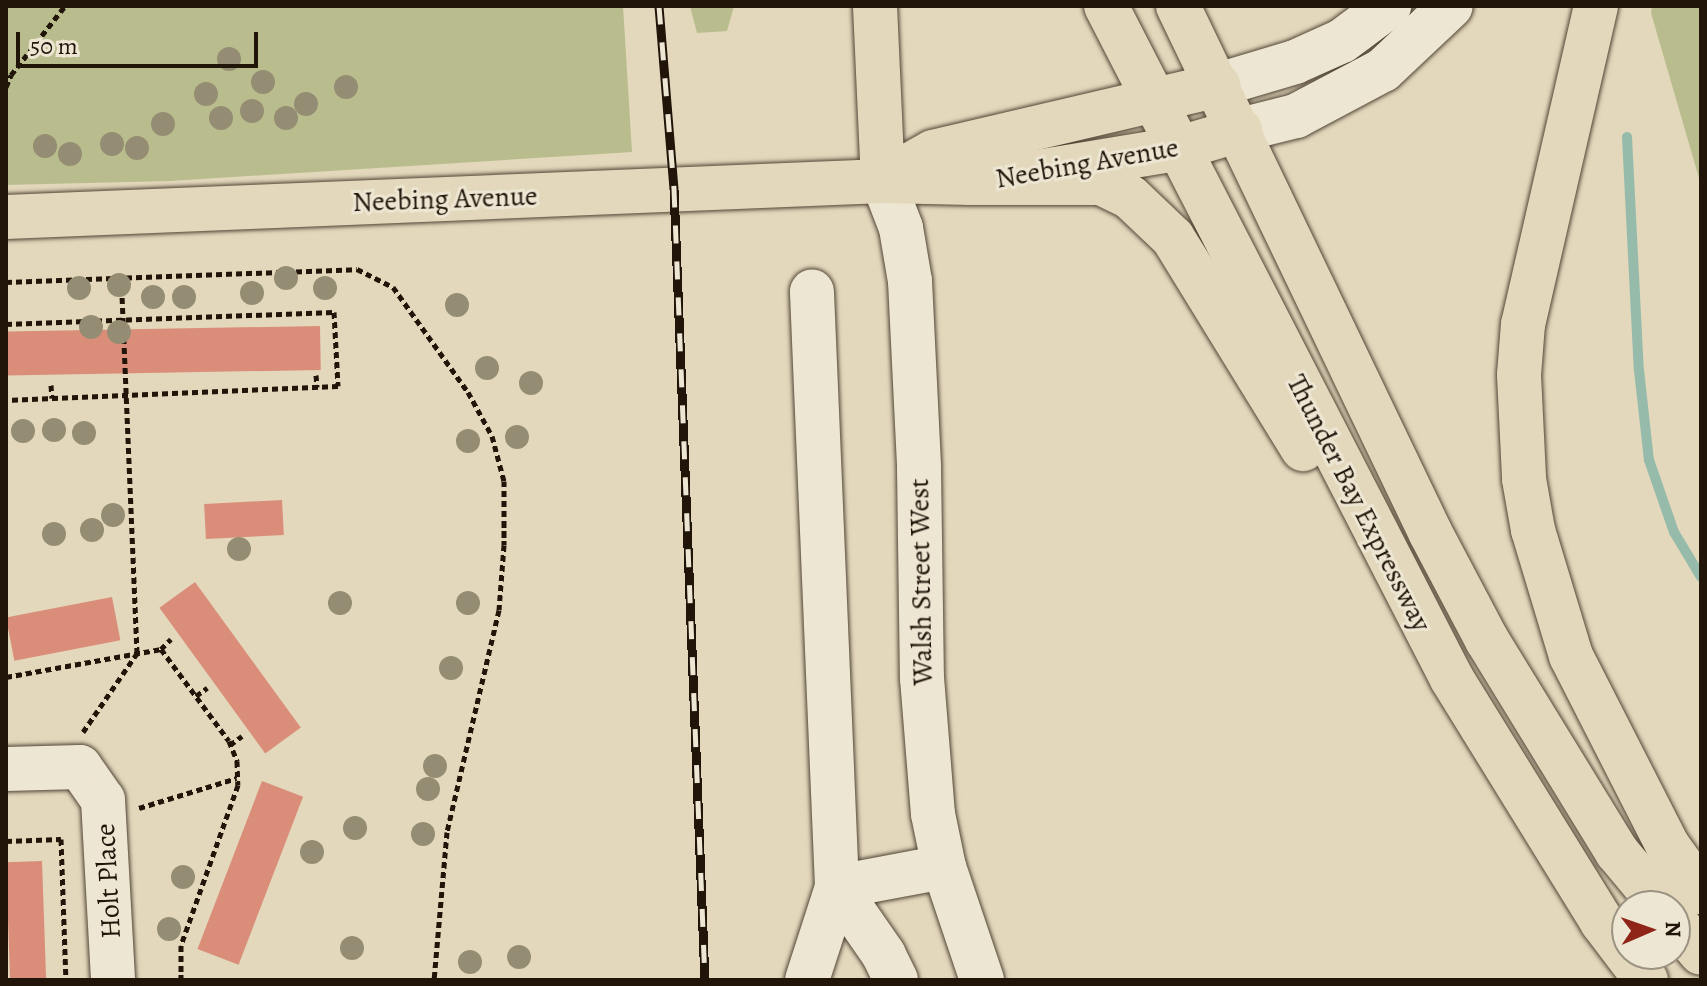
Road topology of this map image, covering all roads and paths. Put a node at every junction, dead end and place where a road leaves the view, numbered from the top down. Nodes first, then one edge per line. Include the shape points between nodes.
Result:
1 (65, 6) edge
2 (875, 6) edge
3 (1106, 6) edge
4 (1178, 6) edge
5 (1389, 6) edge
6 (1451, 6) edge
7 (1596, 6) edge
8 (1218, 85) junction
9 (6, 87) edge
10 (1152, 99) junction
11 (1240, 130) junction
12 (1176, 149) junction
13 (883, 181) junction
14 (971, 183) junction
15 (6, 217) edge
16 (121, 278) junction
17 (6, 282) edge
18 (812, 292) dead end
19 (123, 320) junction
20 (6, 324) edge
21 (316, 375) dead end
22 (51, 385) dead end
23 (102, 385) dead end
24 (317, 387) junction
25 (25, 388) dead end
26 (126, 395) junction
27 (103, 396) junction
28 (52, 398) junction
29 (25, 399) junction
30 (6, 400) edge
31 (1419, 620) junction
32 (171, 639) dead end
33 (161, 649) junction
34 (87, 653) dead end
35 (137, 653) junction
36 (32, 661) dead end
37 (88, 662) junction
38 (34, 672) junction
39 (6, 677) edge
40 (207, 688) dead end
41 (196, 696) junction
42 (242, 736) dead end
43 (230, 745) junction
44 (59, 767) junction
45 (6, 769) edge
46 (237, 778) junction
47 (105, 819) junction
48 (6, 841) edge
49 (944, 867) junction
50 (837, 887) junction
51 (1649, 890) edge
52 (1701, 892) edge
53 (66, 980) edge
54 (113, 980) edge
55 (181, 980) edge
56 (434, 980) edge
57 (807, 980) edge
58 (896, 980) edge
59 (982, 980) edge
60 (1646, 980) edge

1 - 9 path
2 - 13 main road
3 - 10 main road, Thunder Bay Expressway
4 - 8 main road, Thunder Bay Expressway
5 - 8 street via 1342,41 1295,62
6 - 11 street via 1383,70 1296,116
7 - 52 main road via 1523,324 1519,375 1524,479 1533,530 1571,656 1668,846
8 - 10 main road, Neebing Avenue
8 - 11 main road, Thunder Bay Expressway
10 - 12 main road, Thunder Bay Expressway
10 - 13 main road, Neebing Avenue via 933,152
11 - 12 main road, Neebing Avenue
11 - 51 main road, Thunder Bay Expressway via 1431,534 1487,640 1617,852
12 - 14 main road, Neebing Avenue
12 - 31 main road, Thunder Bay Expressway
13 - 14 main road, Neebing Avenue
13 - 15 main road, Neebing Avenue
13 - 49 street, Walsh Street West via 901,228 910,281 925,742
14 - 31 main road via 1101,183 1118,189 1154,217 1173,238 1285,423
16 - 17 path
16 - 19 path
16 - 56 path via 357,269 393,287 468,392 492,436 504,481 499,610 447,832
18 - 50 street
19 - 20 path
19 - 24 path via 334,312 338,386
19 - 26 path
21 - 24 path
22 - 28 path
23 - 27 path
24 - 26 path
25 - 29 path
26 - 27 path
26 - 35 path
27 - 28 path
28 - 29 path
29 - 30 path
31 - 60 main road, Thunder Bay Expressway via 1516,789
32 - 33 path
33 - 35 path
33 - 41 path
34 - 37 path
35 - 37 path
35 - 44 path
36 - 38 path
37 - 38 path
38 - 39 path
40 - 41 path
41 - 43 path
42 - 43 path
43 - 46 path
44 - 45 street, Holt Place
44 - 47 street, Holt Place via 80,767 103,800
46 - 47 path
46 - 55 path via 181,945
47 - 54 street, Holt Place
48 - 53 path via 61,839
49 - 50 street
49 - 59 street, Walsh Street West
50 - 57 street
50 - 58 street

